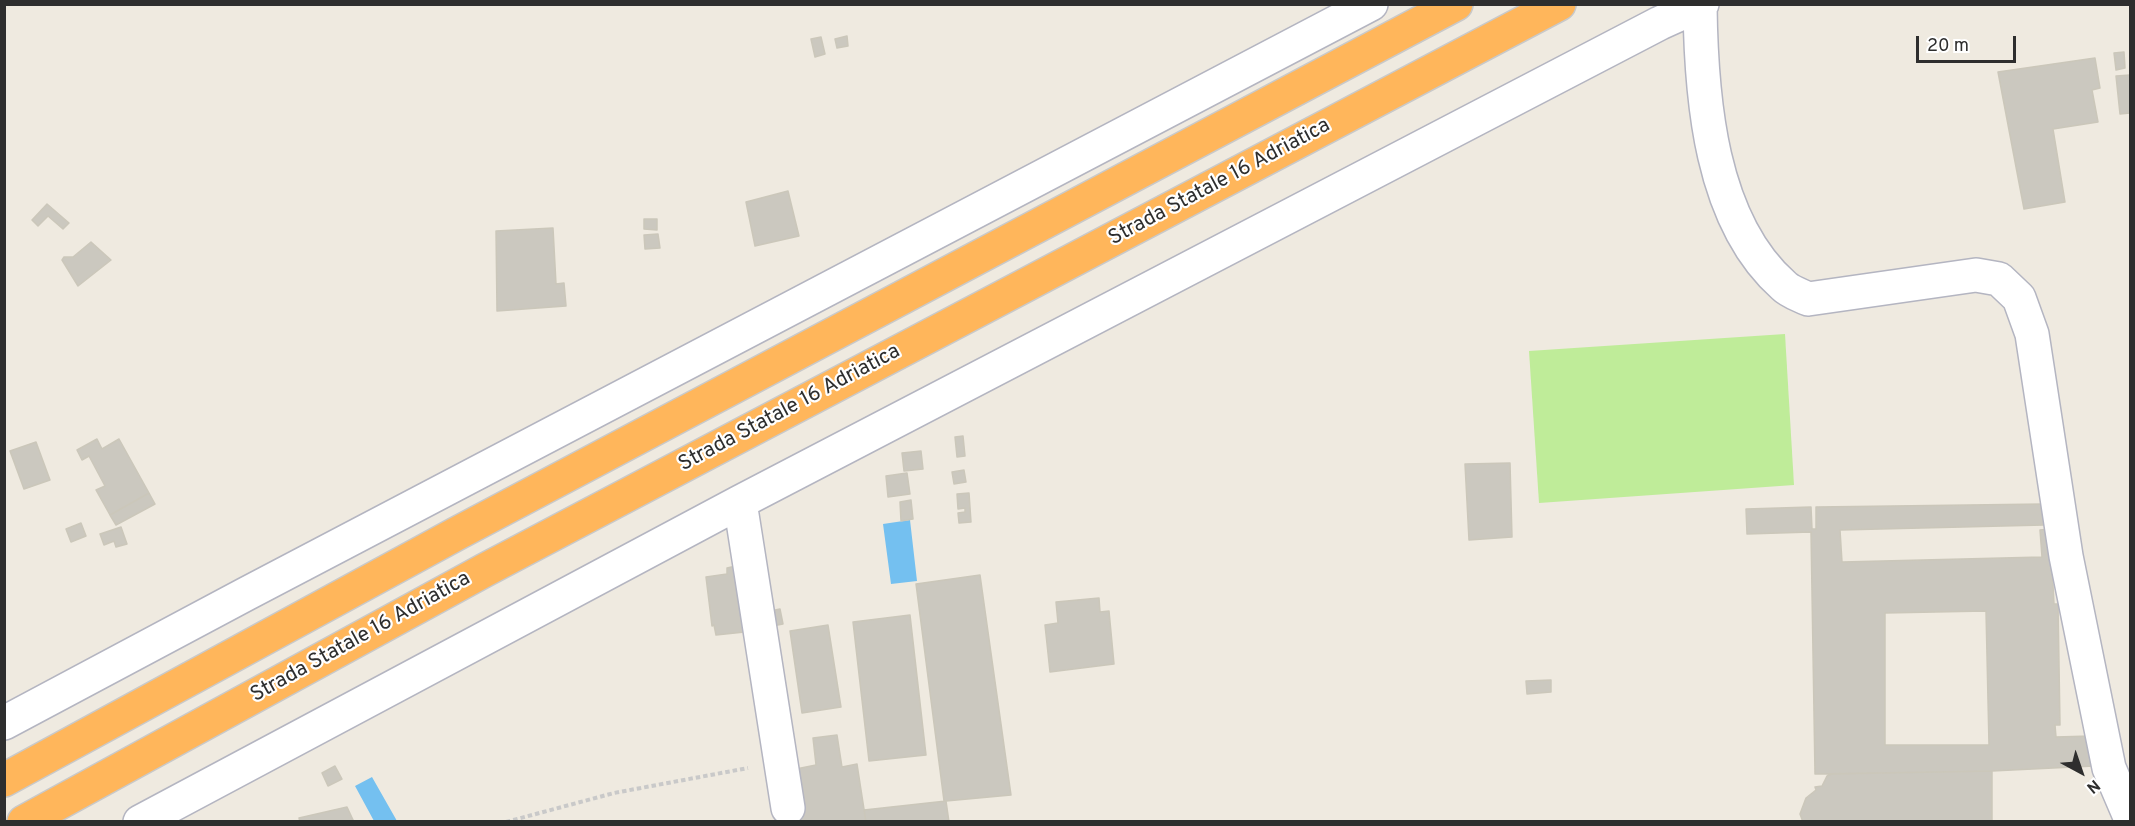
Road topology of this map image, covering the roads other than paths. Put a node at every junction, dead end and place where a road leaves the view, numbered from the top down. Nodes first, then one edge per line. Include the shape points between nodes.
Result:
1 (1371, 4) edge
2 (1456, 4) edge
3 (1559, 4) edge
4 (1701, 5) edge
5 (740, 502) junction
6 (4, 723) edge
7 (4, 780) edge
8 (788, 808) dead end
9 (2130, 817) edge
10 (24, 822) edge
11 (140, 822) edge

1 - 6 street
2 - 7 highway via 456,534
3 - 10 highway, Strada Statale 16 Adriatica via 485,570
4 - 5 street
4 - 9 street via 1709,123 1723,191 1741,231 1785,287 1808,298 1976,275 1999,279 2019,298 2032,334 2066,556 2109,768
5 - 8 street
5 - 11 street

